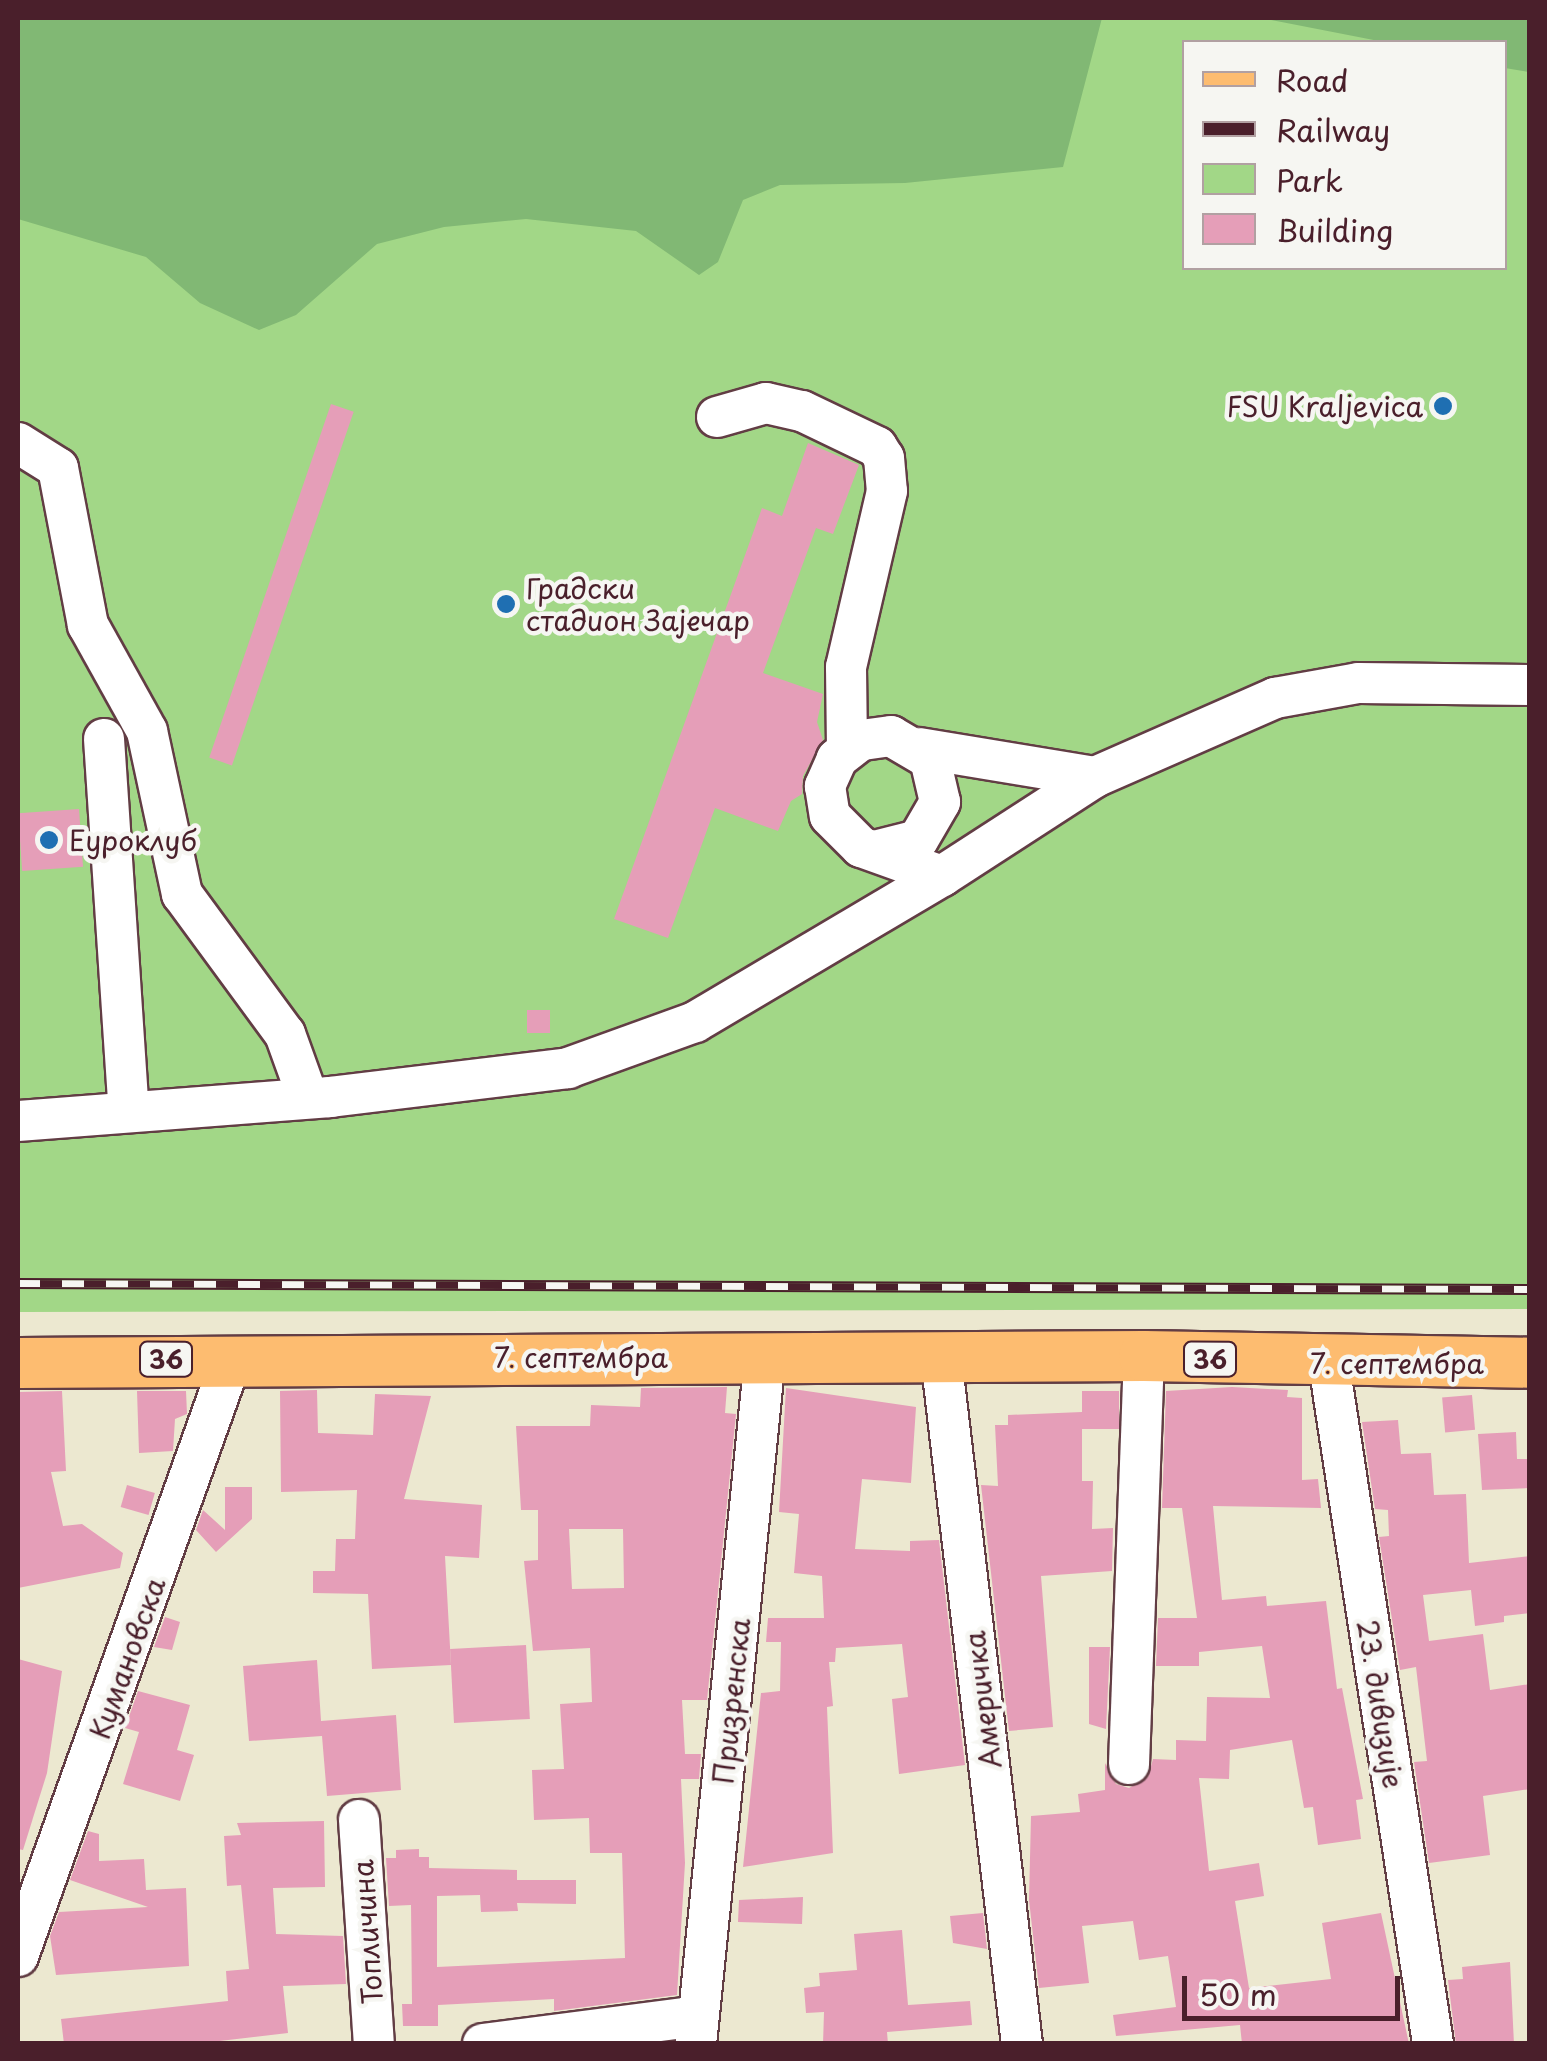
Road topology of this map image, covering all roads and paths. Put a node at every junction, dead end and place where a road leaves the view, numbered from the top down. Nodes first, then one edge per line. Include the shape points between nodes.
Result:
1 (716, 417) dead end
2 (18, 443) edge
3 (1530, 685) edge
4 (104, 739) dead end
5 (847, 748) junction
6 (919, 748) junction
7 (1095, 777) junction
8 (875, 851) junction
9 (942, 876) junction
10 (308, 1098) junction
11 (128, 1111) junction
12 (18, 1122) edge
13 (1144, 1356) junction
14 (941, 1357) junction
15 (232, 1358) junction
16 (765, 1358) junction
17 (18, 1363) edge
18 (1530, 1363) edge
19 (1329, 1364) junction
20 (1129, 1764) dead end
21 (359, 1820) dead end
22 (18, 1956) edge
23 (697, 2030) edge
24 (374, 2044) edge
25 (483, 2044) edge
26 (1022, 2044) edge
27 (1434, 2044) edge

1 - 5 street via 766,403 802,412 877,447 884,458 887,490 846,667
2 - 10 street via 58,468 88,626 147,731 182,894 286,1034
3 - 7 street via 1320,687 1276,698
4 - 11 street
5 - 6 street via 891,736
5 - 8 street via 829,772 825,802 837,829
6 - 7 street
6 - 8 street via 937,772 936,816 905,847
7 - 9 street
8 - 9 street
9 - 10 street via 695,1022 594,1061 533,1077
10 - 11 street
11 - 12 street
13 - 14 main road, 7. септембра / 36
13 - 19 main road, 7. септембра / 36
13 - 20 street
14 - 16 main road, 7. септембра / 36
14 - 26 street, Америчка
15 - 16 main road, 7. септембра / 36
15 - 17 main road, 7. септембра / 36
15 - 22 street, Кумановска
16 - 23 street, Призренска
18 - 19 main road, 7. септембра / 36
19 - 27 street, 23. дивизије
21 - 24 street, Топличина
23 - 25 street

